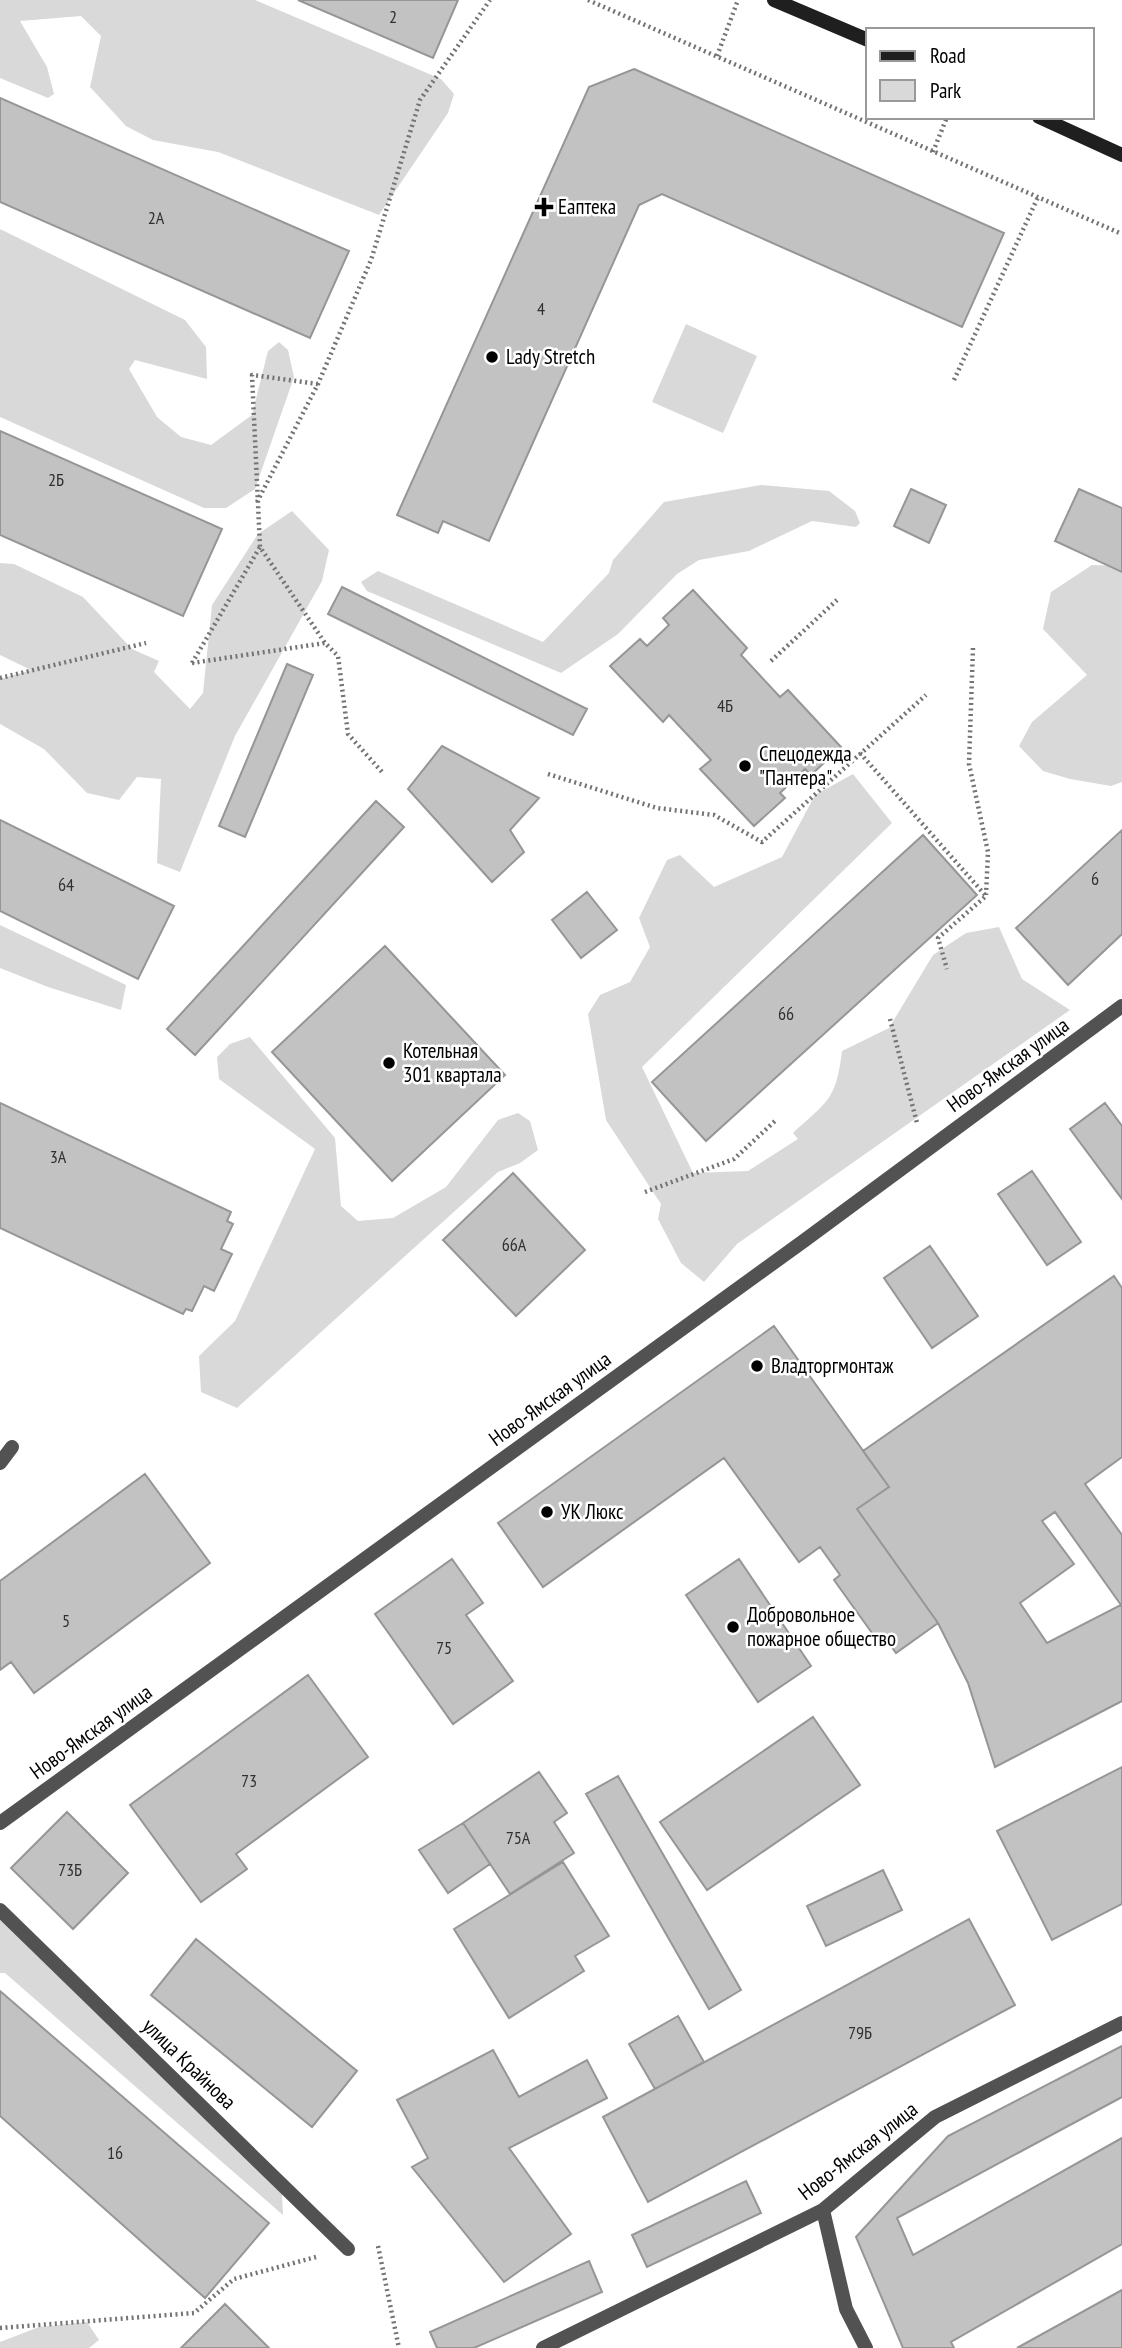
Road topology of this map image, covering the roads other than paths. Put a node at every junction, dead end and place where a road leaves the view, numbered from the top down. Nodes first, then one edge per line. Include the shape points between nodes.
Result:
1 (774, 0) edge
2 (794, 4) edge
3 (866, 39) edge
4 (1043, 119) edge
5 (1122, 155) edge
6 (1122, 1006) edge
7 (12, 1447) dead end
8 (0, 1463) edge
9 (0, 1823) edge
10 (0, 1910) edge
11 (1122, 2023) edge
12 (823, 2210) junction
13 (348, 2249) road end
14 (543, 2348) edge
15 (866, 2348) edge

1 - 2 street
2 - 3 street
4 - 5 street
6 - 9 street, Ново-Ямская улица
7 - 8 street
10 - 13 street, улица Крайнова
11 - 12 street, Ново-Ямская улица via 935,2118
12 - 14 street, Ново-Ямская улица
12 - 15 street via 846,2309

